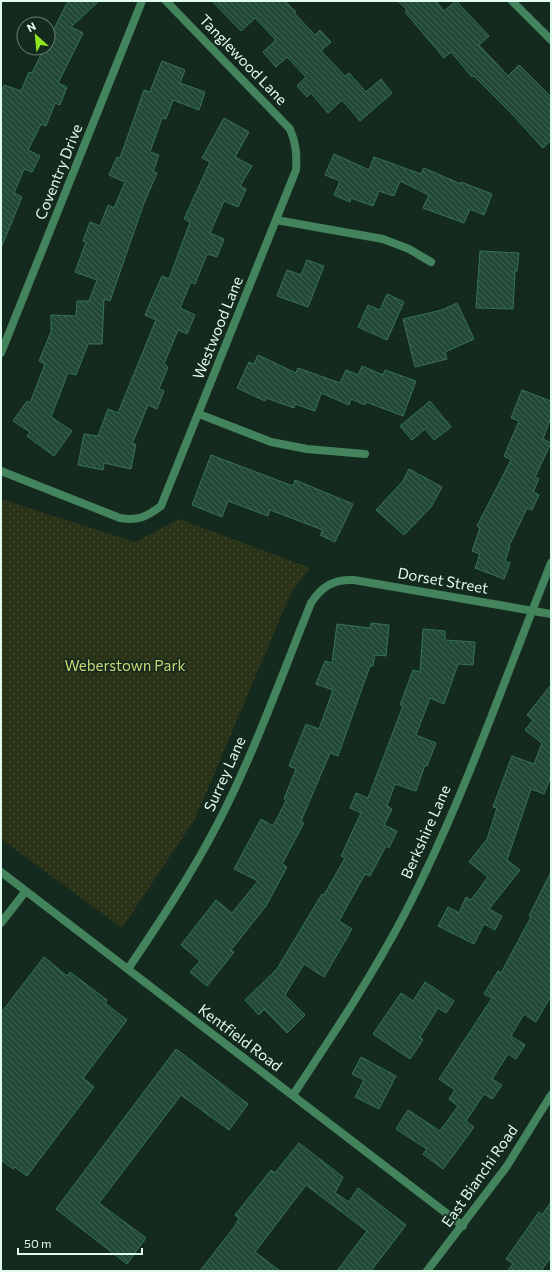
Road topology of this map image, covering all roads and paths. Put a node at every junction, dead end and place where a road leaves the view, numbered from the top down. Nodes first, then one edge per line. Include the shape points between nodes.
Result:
1 (142, 1) edge
2 (166, 1) edge
3 (512, 1) edge
4 (551, 40) edge
5 (296, 142) joint
6 (276, 220) junction
7 (431, 262) dead end
8 (1, 350) edge
9 (199, 414) junction
10 (365, 454) dead end
11 (1, 471) edge
12 (551, 563) edge
13 (330, 583) joint
14 (532, 611) junction
15 (551, 614) edge
16 (1, 872) edge
17 (25, 892) junction
18 (1, 923) edge
19 (128, 969) junction
20 (293, 1095) junction
21 (551, 1095) edge
22 (463, 1226) junction
23 (427, 1271) edge

1 - 8 street, Coventry Drive
2 - 5 street, Tanglewood Lane via 279,116 290,129
3 - 4 street
5 - 6 street, Westwood Lane via 296,170
6 - 7 street via 383,239 409,249
6 - 9 street, Westwood Lane
9 - 10 street via 271,442 307,449
9 - 11 street, Westwood Lane via 161,506 147,516 133,520 120,518
12 - 14 street, Berkshire Lane
13 - 14 street, Dorset Street via 354,580
13 - 19 street, Surrey Lane via 318,592 311,603 217,826 174,900
14 - 15 street, Dorset Street
14 - 20 street, Berkshire Lane via 436,848 404,915 362,991
16 - 17 street, Kentfield Road
17 - 18 street
17 - 19 street, Kentfield Road
19 - 20 street, Kentfield Road
20 - 22 street, Kentfield Road
21 - 22 street, East Bianchi Road via 507,1166
22 - 23 street, East Bianchi Road

